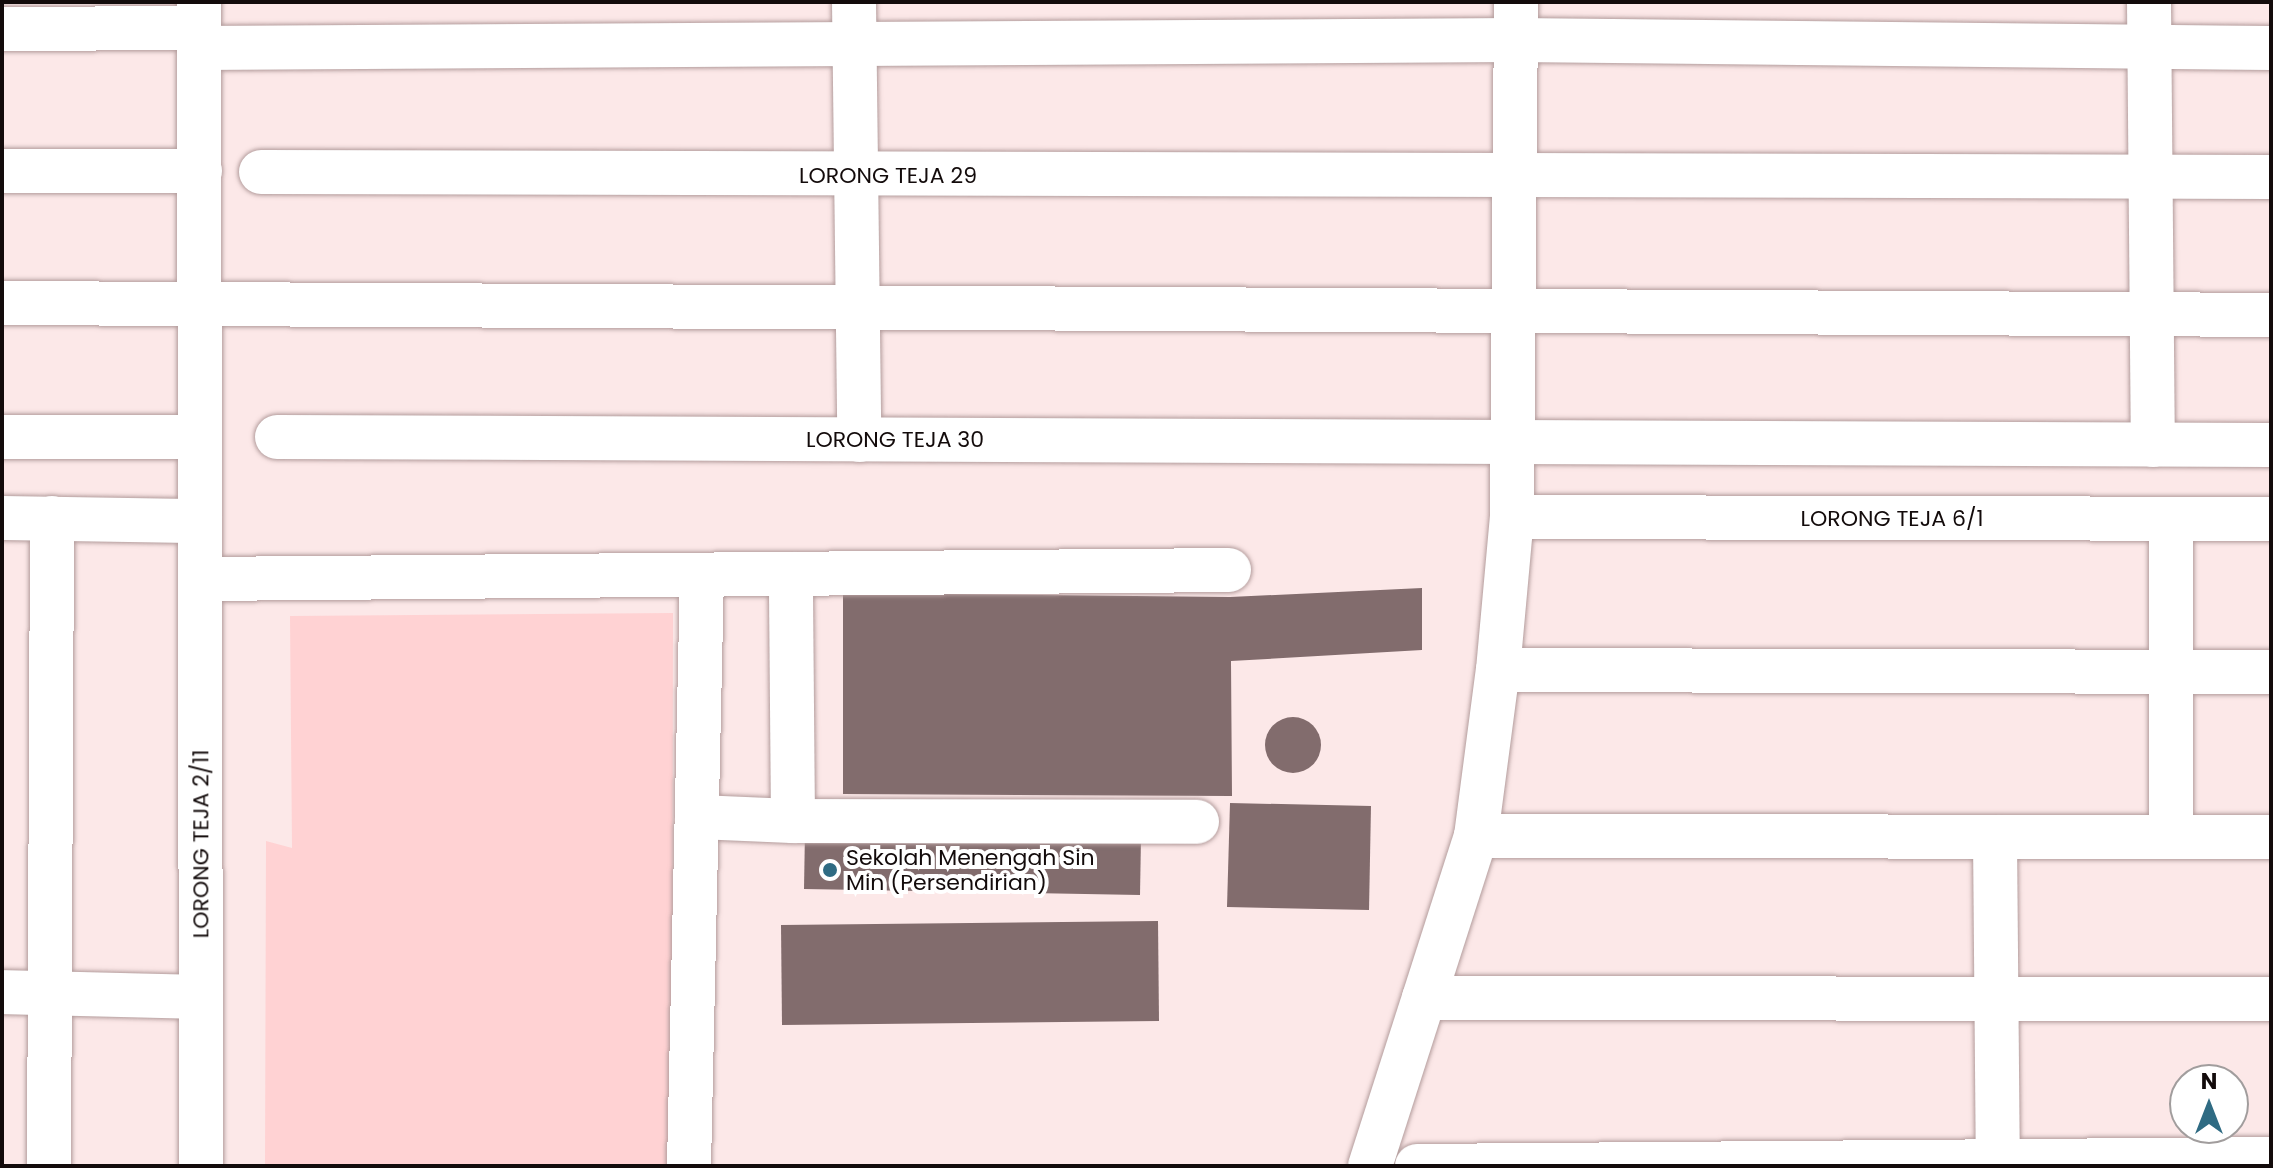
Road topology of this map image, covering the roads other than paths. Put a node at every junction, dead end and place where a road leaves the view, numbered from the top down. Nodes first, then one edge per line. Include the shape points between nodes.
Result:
1 (2149, 2) edge
2 (1516, 21) edge
3 (854, 23) edge
4 (199, 26) edge
5 (2, 29) edge
6 (2149, 47) junction
7 (2271, 48) edge
8 (2, 171) edge
9 (200, 171) junction
10 (261, 172) dead end
11 (1515, 173) junction
12 (856, 177) junction
13 (2150, 177) junction
14 (2271, 177) edge
15 (2, 303) edge
16 (200, 305) junction
17 (859, 312) junction
18 (1514, 313) junction
19 (2152, 315) junction
20 (2271, 315) edge
21 (2, 437) edge
22 (200, 437) junction
23 (277, 437) dead end
24 (859, 440) junction
25 (1514, 442) junction
26 (2153, 445) junction
27 (2271, 445) edge
28 (1512, 517) junction
29 (2, 518) edge
30 (52, 518) junction
31 (2271, 519) edge
32 (2171, 520) junction
33 (200, 521) junction
34 (1229, 570) dead end
35 (791, 574) junction
36 (702, 575) junction
37 (200, 579) junction
38 (1498, 670) junction
39 (2171, 671) junction
40 (2271, 672) edge
41 (697, 817) junction
42 (793, 821) junction
43 (1197, 822) dead end
44 (1476, 836) junction
45 (1995, 837) junction
46 (2171, 837) junction
47 (2271, 837) edge
48 (2, 992) edge
49 (51, 993) junction
50 (201, 997) junction
51 (1424, 998) junction
52 (1997, 999) junction
53 (2271, 999) edge
54 (1998, 1156) junction
55 (2271, 1159) edge
56 (49, 1166) edge
57 (201, 1166) edge
58 (689, 1166) edge
59 (1370, 1166) edge
60 (1417, 1166) edge

1 - 6 street
2 - 3 street
2 - 6 street
2 - 11 street
3 - 4 street
3 - 12 street
4 - 5 street
4 - 9 street, LORONG TEJA 2/11
6 - 7 street
6 - 13 street
8 - 9 street
9 - 16 street, LORONG TEJA 2/11
10 - 12 street, LORONG TEJA 29
11 - 12 street, LORONG TEJA 29
11 - 13 street, LORONG TEJA 29
11 - 18 street
12 - 17 street
13 - 14 street, LORONG TEJA 29
13 - 19 street
15 - 16 street
16 - 17 street
16 - 22 street, LORONG TEJA 2/11
17 - 18 street
17 - 24 street
18 - 19 street
18 - 25 street
19 - 20 street
19 - 26 street
21 - 22 street
22 - 33 street, LORONG TEJA 2/11
23 - 24 street, LORONG TEJA 30
24 - 25 street, LORONG TEJA 30
25 - 26 street, LORONG TEJA 30
25 - 28 street
26 - 27 street, LORONG TEJA 30
28 - 32 street, LORONG TEJA 6/1
28 - 38 street
29 - 30 street
30 - 33 street
30 - 49 street
31 - 32 street, LORONG TEJA 6/1
32 - 39 street
33 - 37 street, LORONG TEJA 2/11
34 - 35 street
35 - 36 street
35 - 42 street
36 - 37 street
36 - 41 street
37 - 50 street, LORONG TEJA 2/11
38 - 39 street
38 - 44 street
39 - 40 street
39 - 46 street
41 - 42 street
41 - 58 street
42 - 43 street
44 - 45 street
44 - 51 street
45 - 46 street
45 - 52 street
46 - 47 street
48 - 49 street
49 - 50 street
49 - 56 street
50 - 57 street, LORONG TEJA 2/11
51 - 52 street
51 - 59 street
52 - 53 street
52 - 54 street
54 - 55 street
54 - 60 street

